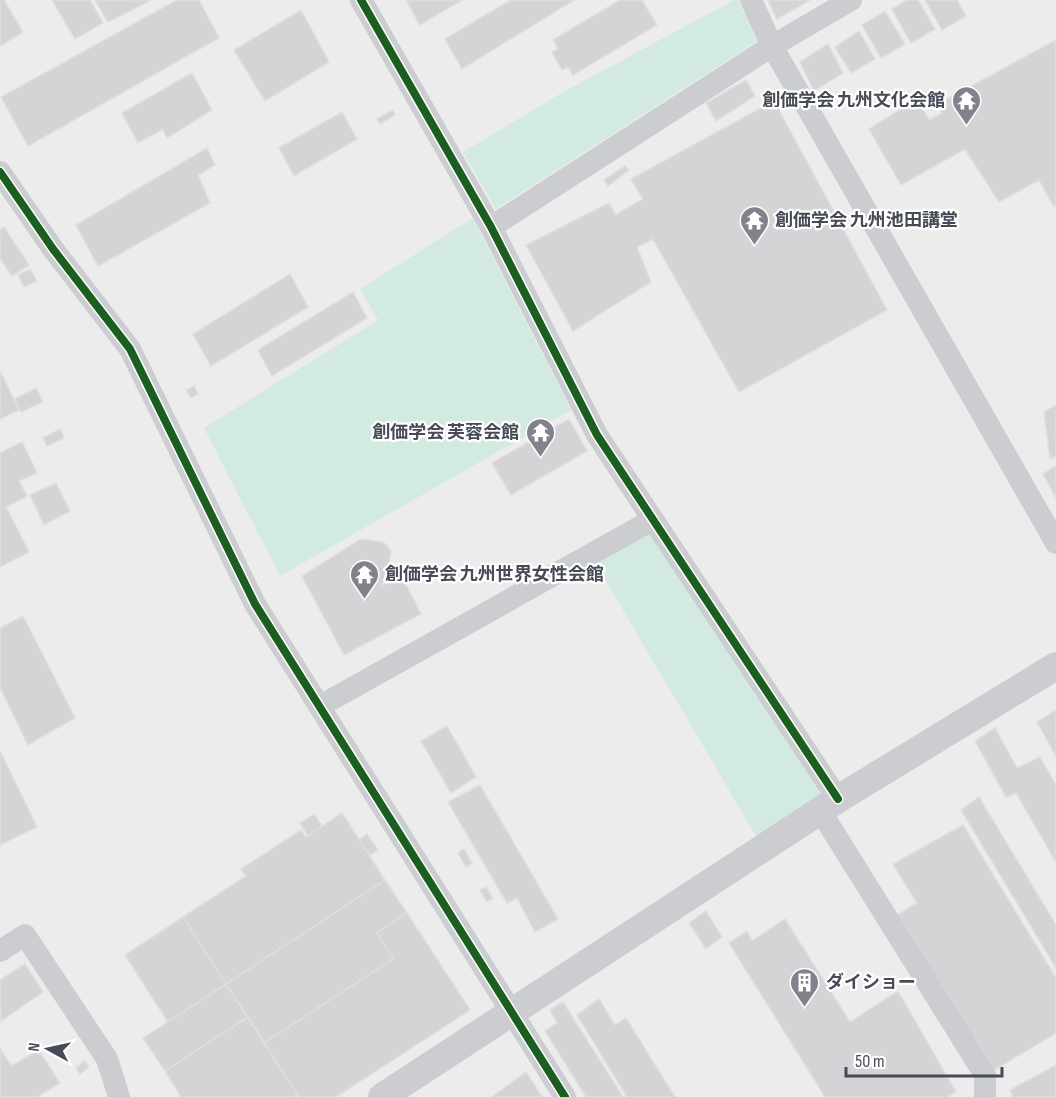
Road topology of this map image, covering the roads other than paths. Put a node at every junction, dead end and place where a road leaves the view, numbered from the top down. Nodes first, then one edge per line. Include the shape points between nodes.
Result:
1 (361, 0) edge
2 (750, 0) edge
3 (851, 0) edge
4 (772, 45) junction
5 (0, 172) edge
6 (491, 226) junction
7 (652, 520) junction
8 (1056, 543) edge
9 (1056, 666) edge
10 (320, 706) junction
11 (829, 806) junction
12 (0, 951) edge
13 (510, 1011) junction
14 (119, 1097) edge
15 (382, 1097) edge
16 (566, 1097) edge
17 (985, 1097) edge

1 - 6 street
2 - 4 street
3 - 4 street
4 - 6 street
4 - 8 street
5 - 10 street via 52,249 130,349 255,604
6 - 7 street via 597,435
7 - 10 street
7 - 11 street
9 - 11 street
10 - 13 street
11 - 13 street
11 - 17 street via 985,1075
12 - 14 street via 25,935 107,1059
13 - 15 street
13 - 16 street

